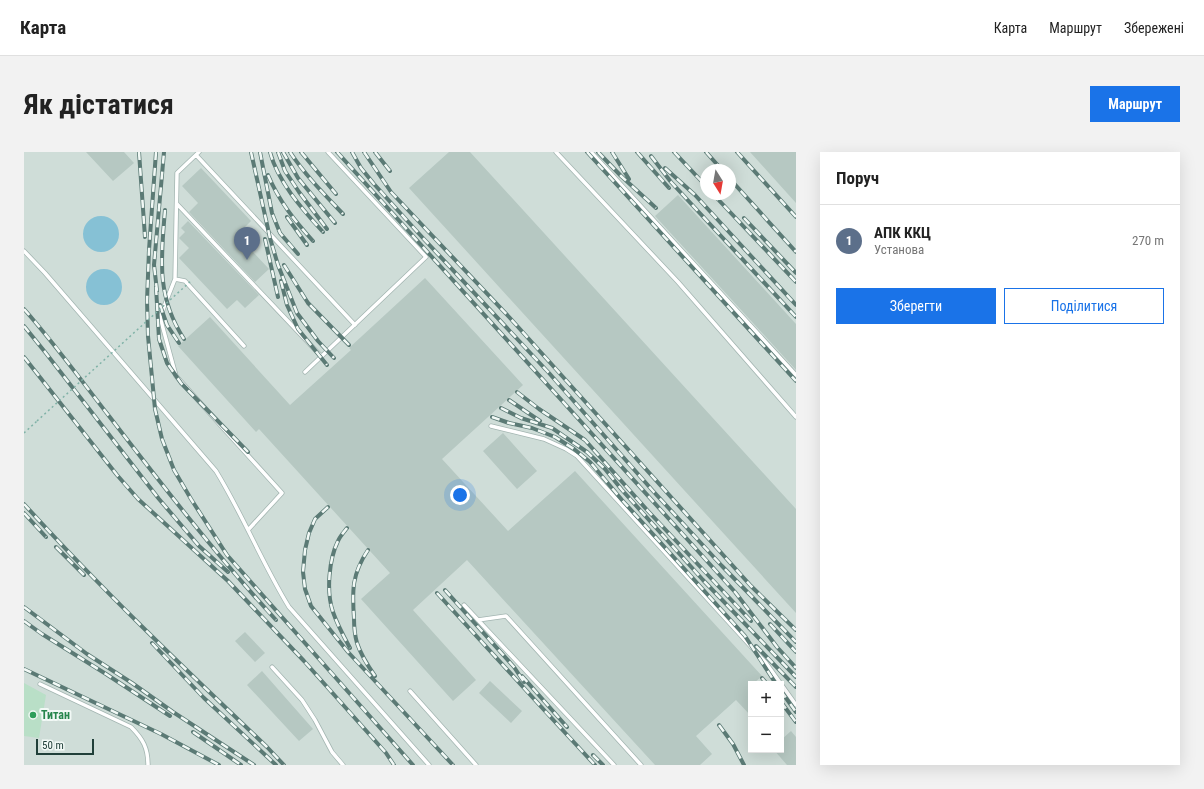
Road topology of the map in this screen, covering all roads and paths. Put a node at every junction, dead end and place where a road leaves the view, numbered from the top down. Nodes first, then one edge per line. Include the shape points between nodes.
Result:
1 (199, 152) edge
2 (328, 152) edge
3 (556, 152) edge
4 (591, 152) edge
5 (196, 155) junction
6 (177, 204) junction
7 (24, 250) edge
8 (175, 279) junction
9 (192, 280) dead end
10 (355, 325) junction
11 (244, 346) dead end
12 (321, 356) junction
13 (304, 372) dead end
14 (796, 375) edge
15 (796, 416) edge
16 (491, 426) dead end
17 (24, 433) edge
18 (248, 530) junction
19 (464, 605) dead end
20 (478, 620) junction
21 (272, 666) dead end
22 (779, 681) edge
23 (40, 684) dead end
24 (784, 688) edge
25 (410, 691) dead end
26 (796, 706) edge
27 (148, 765) edge
28 (343, 765) edge
29 (429, 765) edge
30 (476, 765) edge
31 (614, 765) edge
32 (642, 765) edge

1 - 5 lane
2 - 10 lane via 426,257
3 - 15 lane via 678,282
4 - 14 lane
5 - 6 lane via 177,173
5 - 10 lane
6 - 8 lane
6 - 12 lane
7 - 18 lane via 216,471
8 - 11 lane via 185,281
8 - 18 lane via 160,317 176,376 282,493
9 - 17 path, bridge
10 - 12 lane
12 - 13 lane
16 - 22 lane via 544,439 578,456 766,663
18 - 29 lane via 272,580 289,607
19 - 20 lane
20 - 31 lane
20 - 32 lane via 506,616
21 - 28 lane via 302,700 332,752
23 - 27 lane via 131,727 144,744
24 - 26 lane
25 - 30 lane

